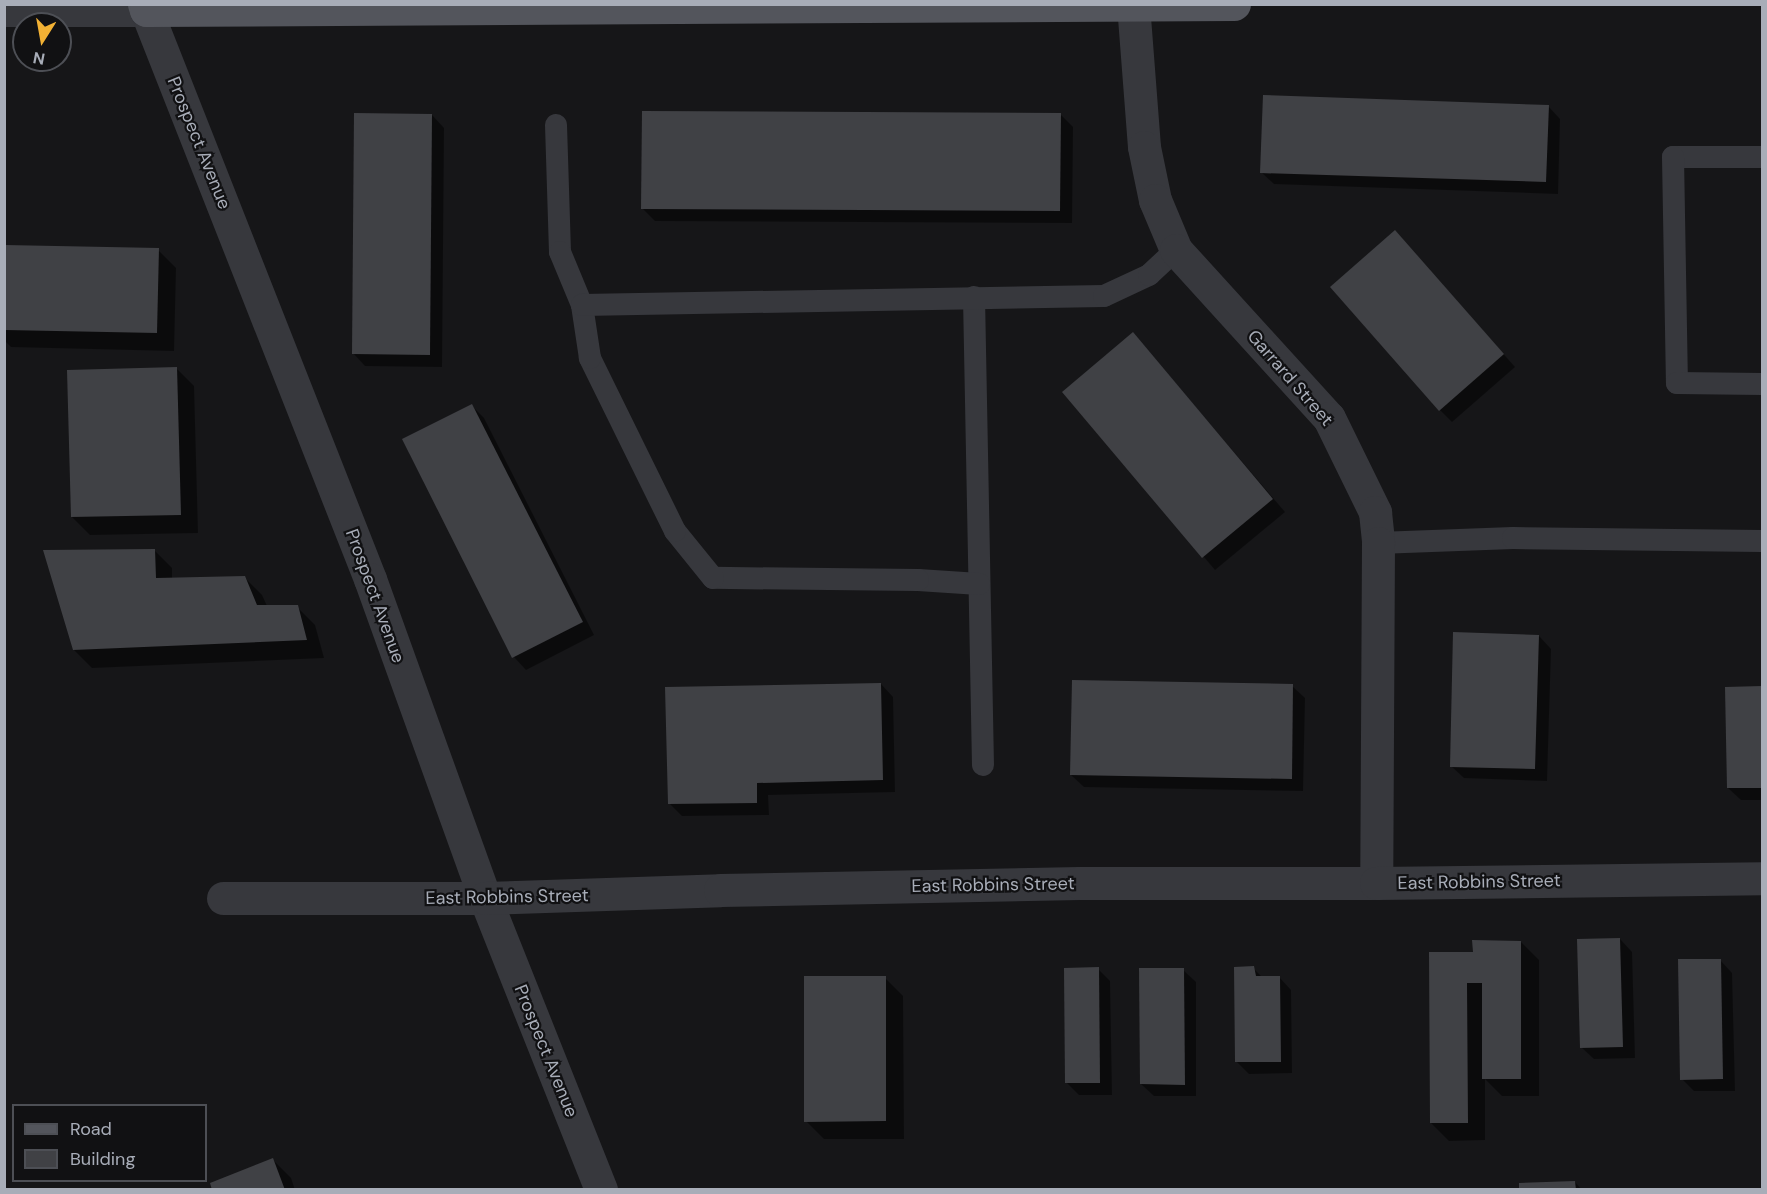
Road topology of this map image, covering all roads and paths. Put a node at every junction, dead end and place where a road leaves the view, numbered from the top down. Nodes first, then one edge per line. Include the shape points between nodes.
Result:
1 (1234, 4) edge
2 (1133, 5) edge
3 (40, 7) edge
4 (145, 7) edge
5 (4, 10) edge
6 (556, 125) dead end
7 (1762, 157) edge
8 (1176, 250) junction
9 (974, 297) junction
10 (582, 305) junction
11 (1762, 384) edge
12 (1762, 541) edge
13 (1378, 543) junction
14 (979, 584) junction
15 (983, 765) dead end
16 (1762, 878) edge
17 (1376, 883) junction
18 (223, 898) dead end
19 (485, 898) junction
20 (601, 1190) edge

1 - 2 main road
2 - 4 main road
2 - 8 street, Garrard Street via 1144,147 1155,200
3 - 4 street
3 - 5 street
4 - 19 street, Prospect Avenue via 370,579
6 - 10 lane via 560,252
7 - 11 lane via 1673,157 1677,383
8 - 9 lane via 1149,275 1104,296
8 - 13 street, Garrard Street via 1329,418 1375,512
9 - 10 lane
9 - 14 lane
10 - 14 lane via 590,358 675,531 713,578
12 - 13 lane via 1513,538
13 - 17 street, Garrard Street
14 - 15 lane
16 - 17 street, East Robbins Street
17 - 19 street, East Robbins Street via 1068,883
18 - 19 street, East Robbins Street
19 - 20 street, Prospect Avenue

